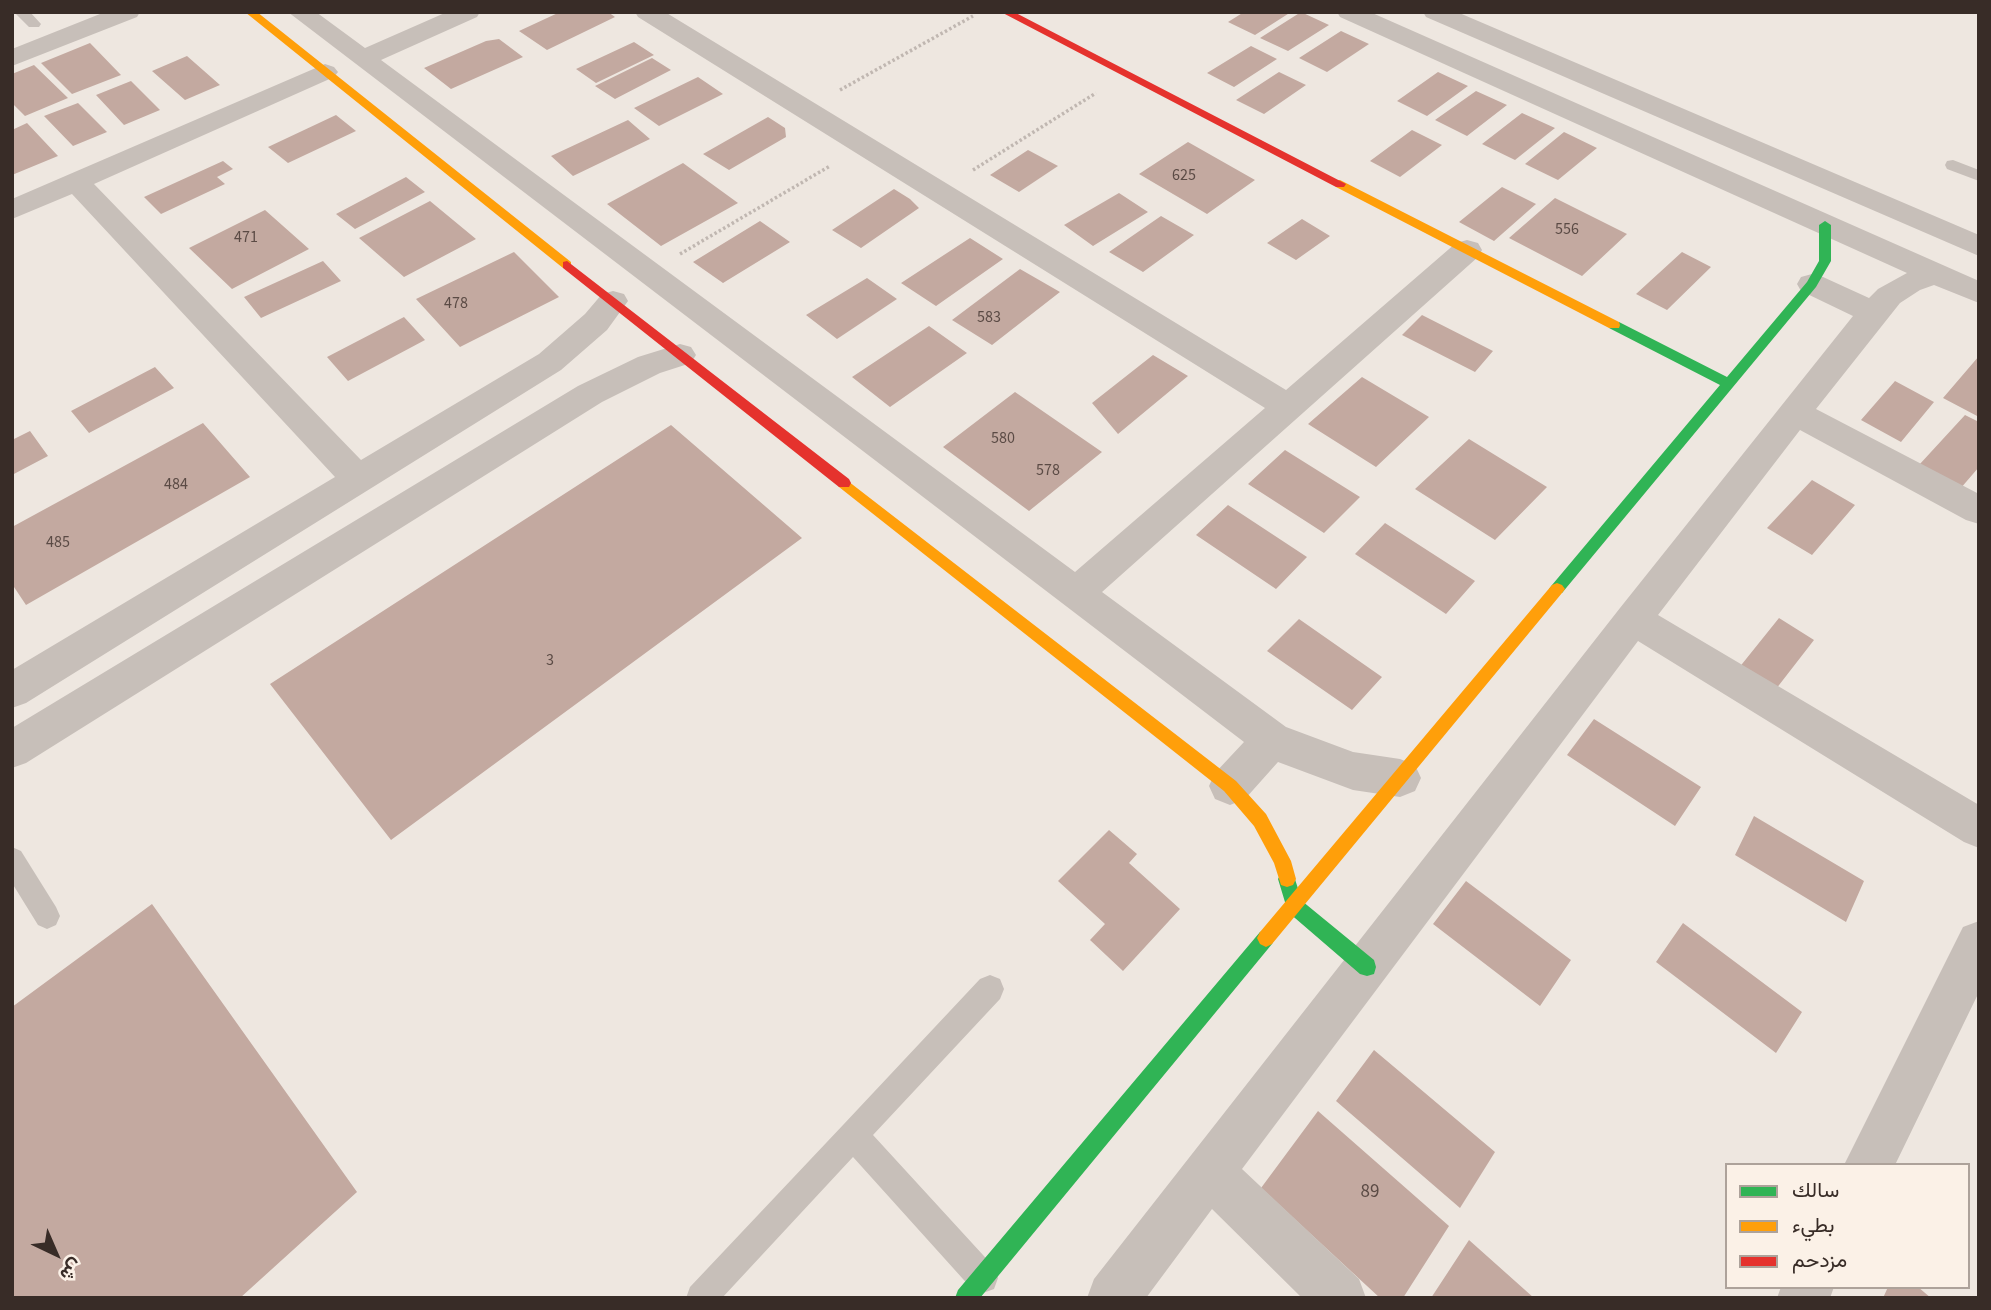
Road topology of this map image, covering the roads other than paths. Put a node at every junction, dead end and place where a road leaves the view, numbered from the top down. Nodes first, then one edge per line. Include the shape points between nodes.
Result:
1 (64, 12) edge
2 (128, 12) edge
3 (250, 12) edge
4 (300, 12) edge
5 (468, 12) edge
6 (646, 12) edge
7 (1006, 12) edge
8 (1349, 12) edge
9 (1435, 12) edge
10 (22, 23) edge
11 (12, 58) edge
12 (362, 59) junction
13 (325, 72) junction
14 (1953, 165) dead end
15 (1979, 176) edge
16 (76, 181) junction
17 (12, 210) edge
18 (1825, 225) junction
19 (1979, 246) edge
20 (1467, 250) junction
21 (1935, 274) junction
22 (1812, 284) junction
23 (1979, 293) edge
24 (613, 301) junction
25 (1874, 313) junction
26 (680, 355) junction
27 (1729, 384) junction
28 (1288, 407) junction
29 (1795, 413) junction
30 (358, 479) junction
31 (1979, 510) edge
32 (1076, 593) junction
33 (1633, 619) junction
34 (12, 691) edge
35 (1272, 740) junction
36 (12, 750) edge
37 (1400, 779) junction
38 (1230, 786) junction
39 (1979, 828) edge
40 (12, 859) edge
41 (1294, 906) junction
42 (47, 916) dead end
43 (1979, 943) edge
44 (1367, 967) junction
45 (990, 989) dead end
46 (853, 1135) junction
47 (1870, 1163) edge
48 (1210, 1172) junction
49 (974, 1288) edge
50 (701, 1298) edge
51 (1113, 1298) edge
52 (1340, 1298) edge

1 - 10 street
2 - 11 street
3 - 13 street
4 - 12 street
5 - 12 street
6 - 28 street
7 - 20 street
8 - 18 street
9 - 19 street
12 - 32 street
13 - 16 street
13 - 24 street
14 - 15 lane
16 - 17 street
16 - 30 street
18 - 21 street
18 - 22 street via 1825,261
20 - 27 street
20 - 28 street
21 - 23 street
21 - 25 street via 1899,289
22 - 25 street
22 - 27 street
24 - 26 street
24 - 30 street via 550,362
25 - 29 street
26 - 36 street via 590,394
26 - 38 street
27 - 37 street
28 - 32 street
29 - 31 street
29 - 33 street
30 - 34 street
32 - 35 street
33 - 39 street
33 - 44 street
35 - 37 street via 1353,771
35 - 38 street
37 - 41 street
38 - 41 street via 1260,820
40 - 42 lane
41 - 44 street
41 - 49 street
43 - 47 street
44 - 48 street
45 - 46 lane
46 - 49 lane
46 - 50 lane
48 - 51 street
48 - 52 street

